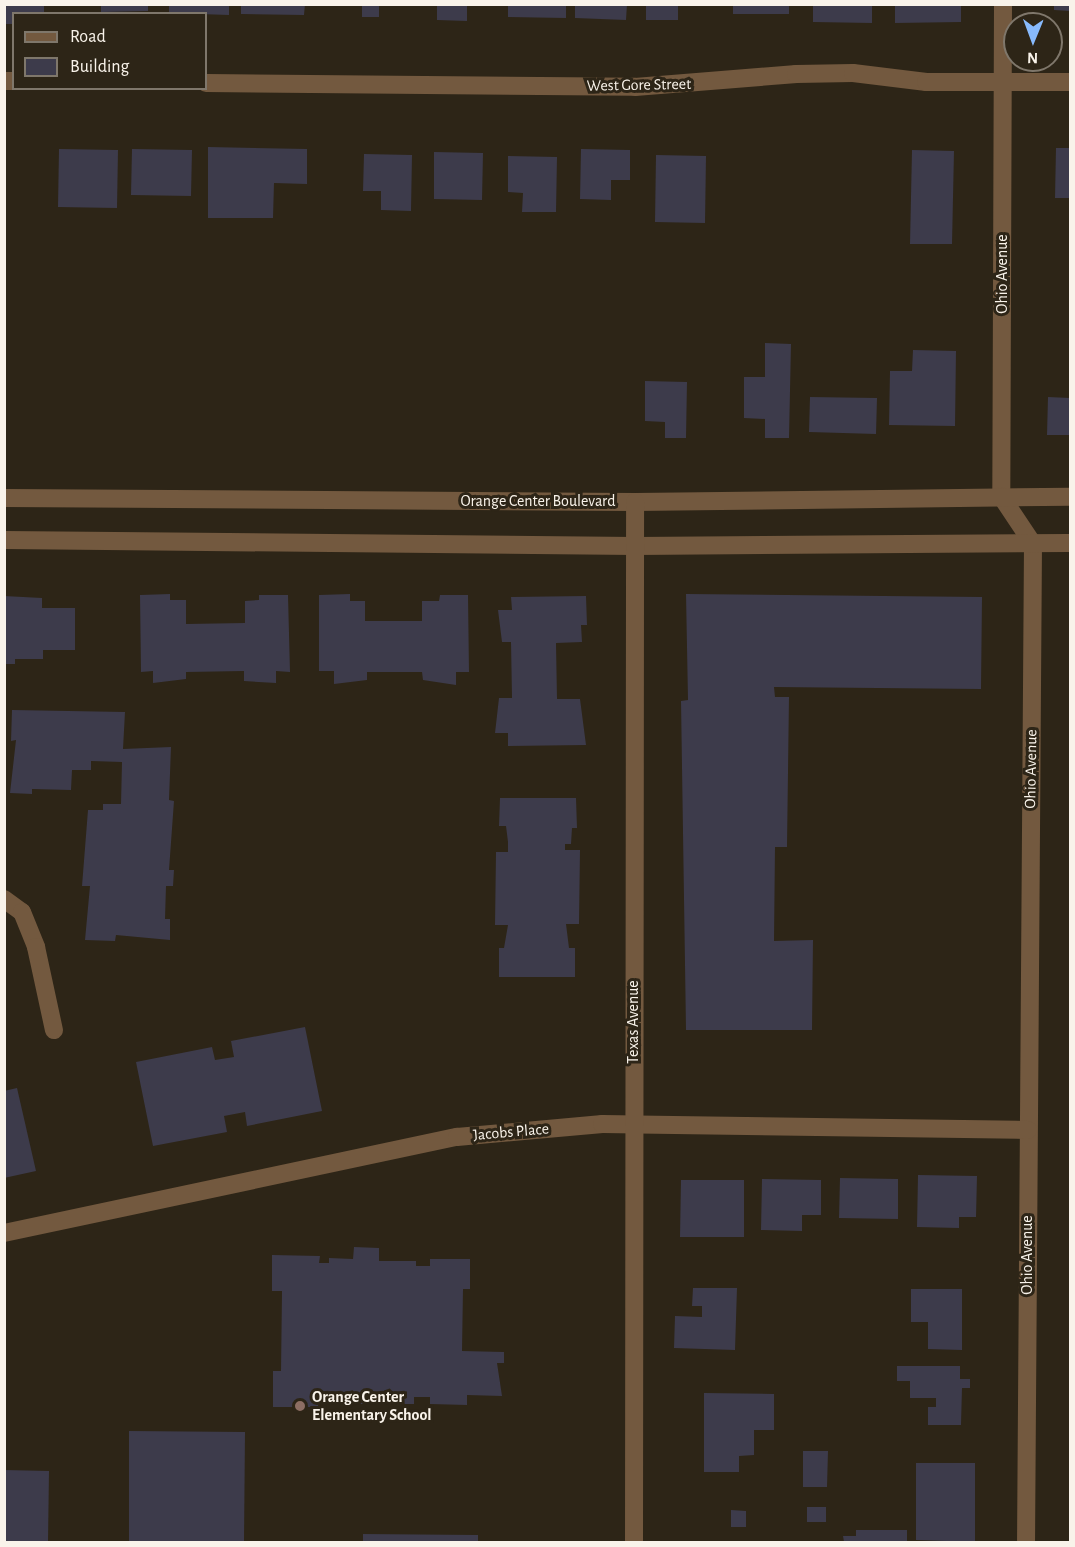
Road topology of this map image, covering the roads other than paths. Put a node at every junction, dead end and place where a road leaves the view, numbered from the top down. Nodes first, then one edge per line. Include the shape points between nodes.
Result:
1 (1003, 4) edge
2 (1002, 82) junction
3 (1071, 82) edge
4 (207, 83) edge
5 (1001, 496) junction
6 (1071, 497) edge
7 (4, 498) edge
8 (635, 502) junction
9 (4, 540) edge
10 (1071, 543) edge
11 (1033, 544) junction
12 (635, 546) junction
13 (4, 898) edge
14 (54, 1030) dead end
15 (632, 1124) junction
16 (1028, 1130) junction
17 (4, 1233) edge
18 (634, 1542) edge
19 (1026, 1542) edge

1 - 2 street, Ohio Avenue
2 - 3 street, West Gore Street
2 - 4 street, West Gore Street via 926,82 830,74 635,87
2 - 5 street, Ohio Avenue
5 - 6 street, Orange Center Boulevard
5 - 8 street, Orange Center Boulevard
5 - 11 street
7 - 8 street, Orange Center Boulevard
8 - 12 street, Texas Avenue
9 - 12 street
10 - 11 street
11 - 12 street
11 - 16 street, Ohio Avenue
12 - 15 street, Texas Avenue
13 - 14 street via 22,912 36,947
15 - 16 street, Jacobs Place
15 - 17 street, Jacobs Place via 457,1137
15 - 18 street, Texas Avenue
16 - 19 street, Ohio Avenue

